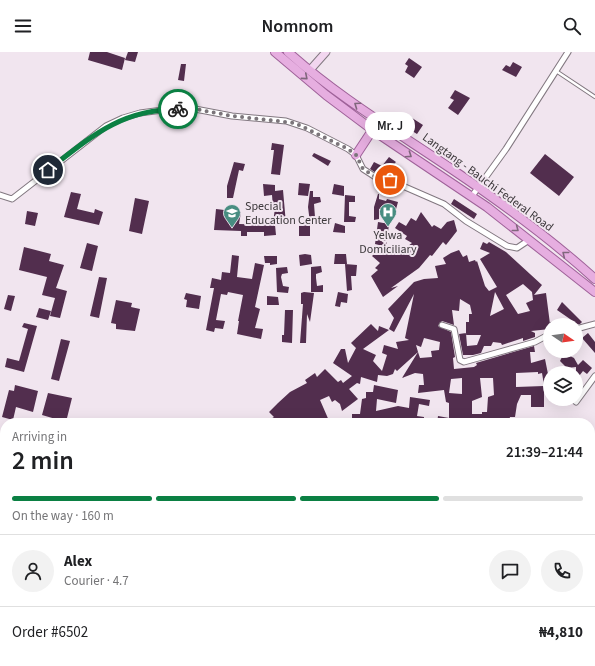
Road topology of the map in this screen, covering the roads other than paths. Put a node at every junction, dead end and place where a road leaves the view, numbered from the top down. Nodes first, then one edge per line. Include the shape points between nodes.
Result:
1 (275, 52) edge
2 (288, 52) edge
3 (326, 52) edge
4 (568, 52) edge
5 (310, 70) junction
6 (556, 71) junction
7 (595, 97) edge
8 (379, 120) junction
9 (374, 131) junction
10 (356, 155) junction
11 (478, 187) junction
12 (0, 195) edge
13 (472, 196) junction
14 (529, 240) junction
15 (595, 279) edge
16 (595, 292) edge
17 (595, 324) edge
18 (442, 325) dead end
19 (583, 327) edge
20 (543, 338) edge
21 (595, 376) edge
22 (583, 392) edge

1 -> 9 main road
2 - 5 main road, Langtang - Bauchi Federal Road
3 - 5 main road
4 - 6 street
8 -> 5 main road, Langtang - Bauchi Federal Road
6 - 7 lane
6 - 11 street via 506,149
8 - 9 main road
8 - 11 main road, Langtang - Bauchi Federal Road
9 - 10 main road
9 -> 13 main road
10 - 12 street via 307,128 286,121 232,116 195,109 170,109 140,113 106,126 12,199
10 - 14 street via 363,169 380,180 390,180 444,204 507,246 517,248
11 - 13 street
15 -> 11 main road, Langtang - Bauchi Federal Road via 547,238
13 -> 14 main road
14 - 16 main road
17 - 19 street
18 - 20 street via 454,329 460,360 464,362
21 - 22 street

